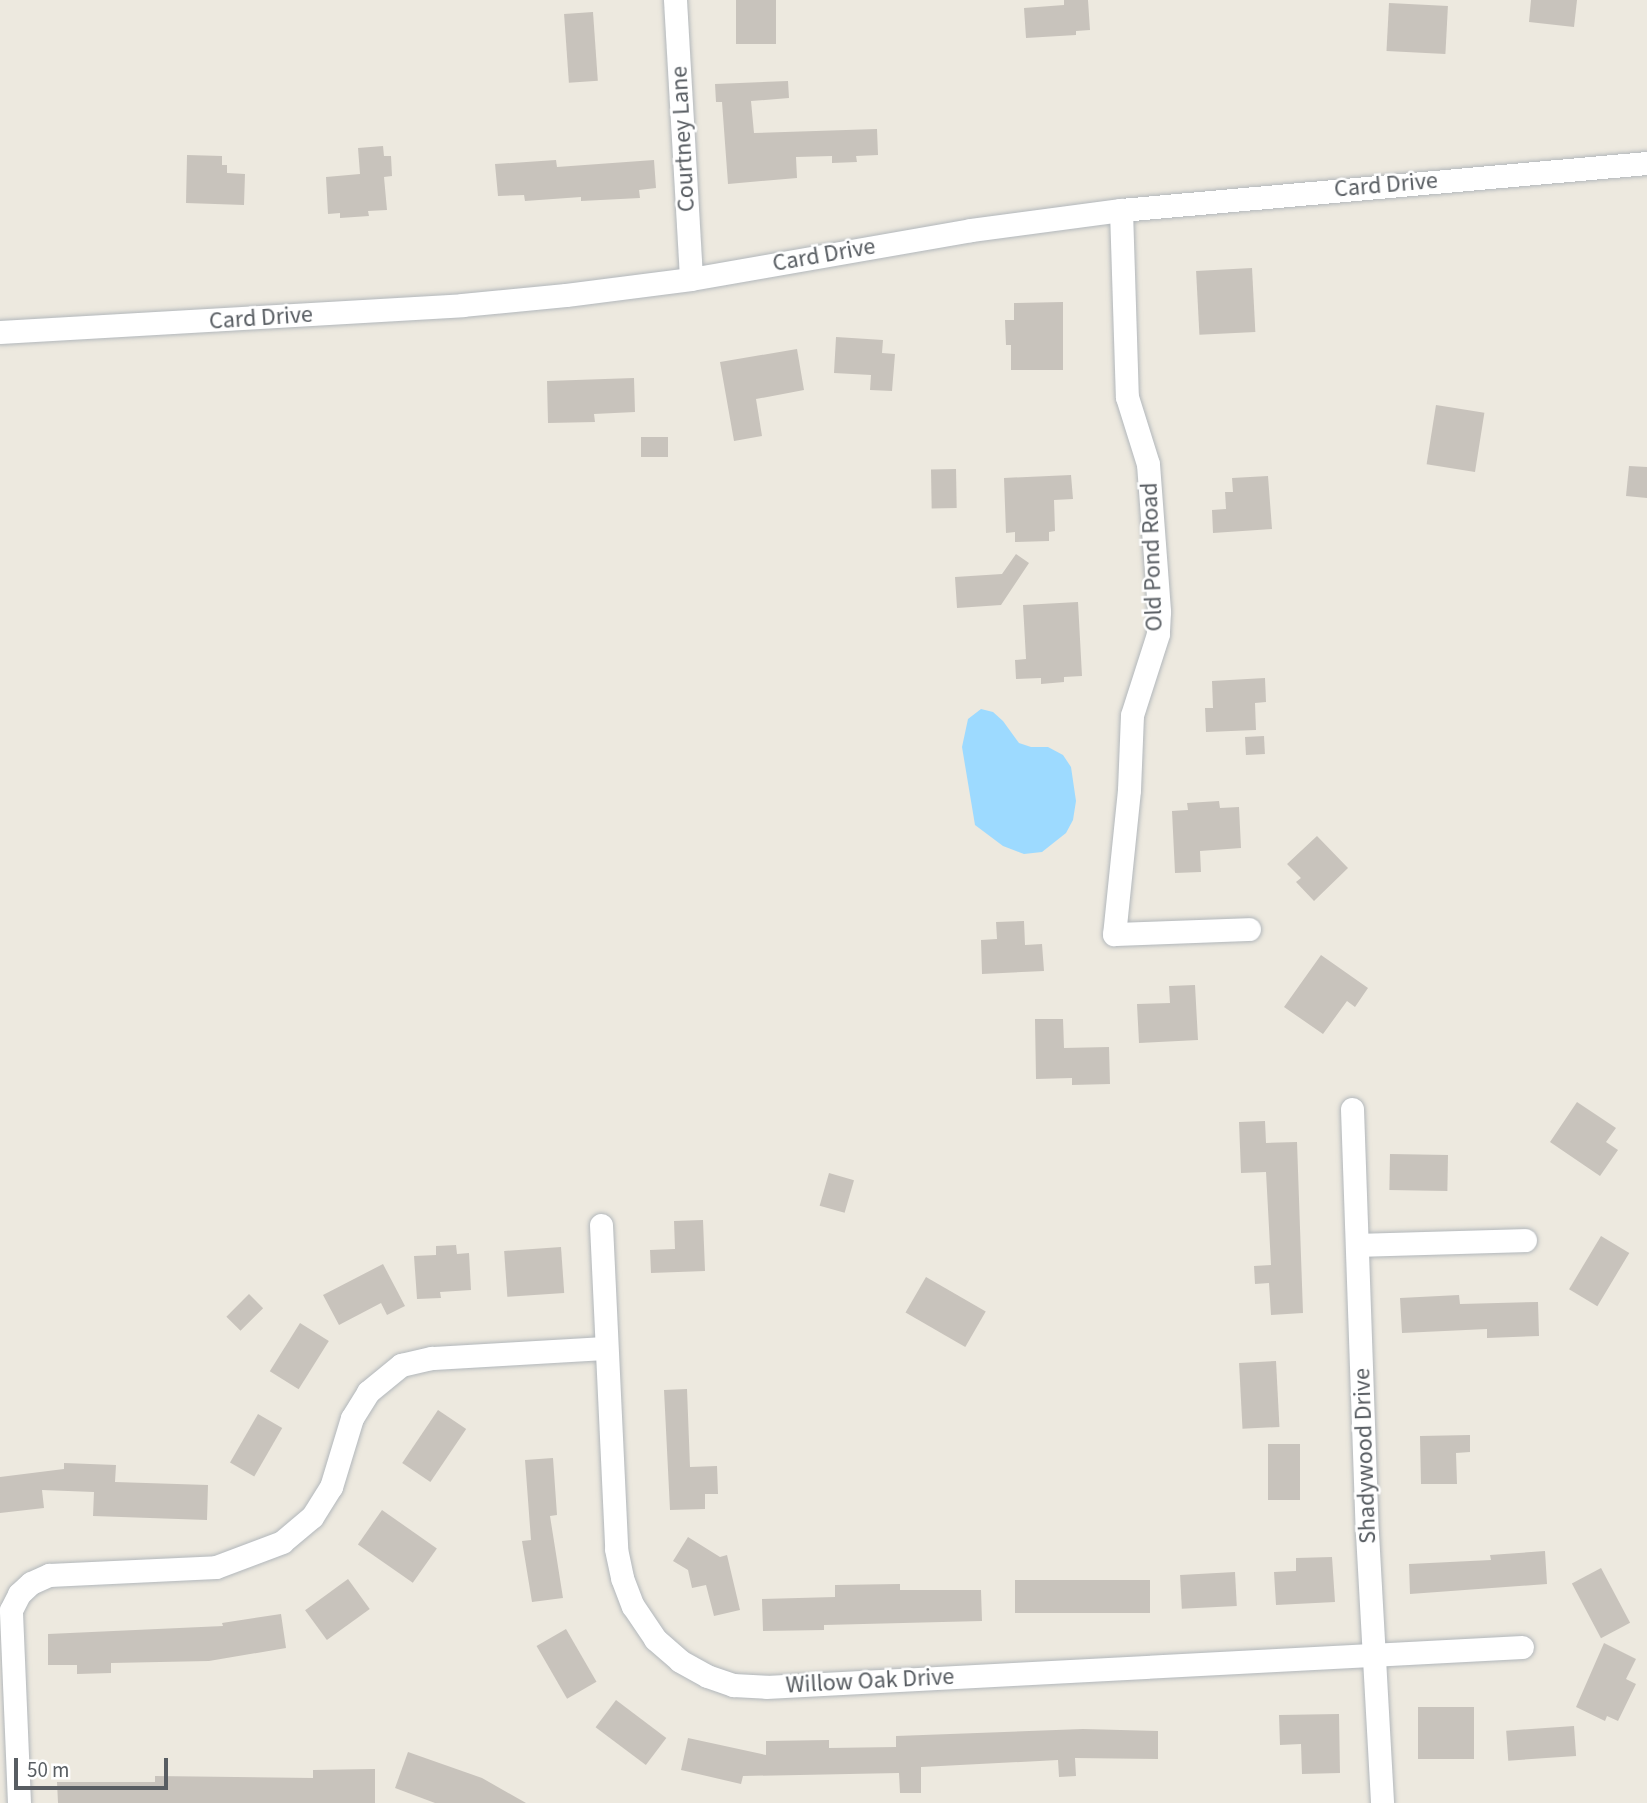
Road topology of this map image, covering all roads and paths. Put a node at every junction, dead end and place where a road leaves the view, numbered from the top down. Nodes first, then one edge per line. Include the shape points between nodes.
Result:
1 (676, 0) edge
2 (1647, 163) edge
3 (1121, 210) junction
4 (691, 279) junction
5 (0, 332) edge
6 (1249, 929) dead end
7 (1352, 1109) dead end
8 (601, 1224) dead end
9 (1525, 1240) dead end
10 (1358, 1245) junction
11 (606, 1348) junction
12 (1522, 1647) dead end
13 (1373, 1654) junction
14 (19, 1803) edge
15 (1382, 1803) edge

1 - 4 street, Courtney Lane
2 - 3 street, Card Drive
3 - 4 street, Card Drive via 971,230
3 - 6 street, Old Pond Road via 1126,397 1148,464 1159,612 1158,634 1132,715 1114,934
4 - 5 street, Card Drive via 462,305
7 - 10 street, Shadywood Drive
8 - 11 street, Willow Oak Drive
9 - 10 street
10 - 13 street, Shadywood Drive
11 - 13 street, Willow Oak Drive via 616,1549 622,1578 633,1606 655,1639 707,1676 733,1685 766,1687
11 - 14 street via 432,1358 401,1366 368,1392 352,1418 331,1487 313,1517 282,1542 216,1567 49,1575 31,1583 11,1610
12 - 13 street, Willow Oak Drive
13 - 15 street, Shadywood Drive

